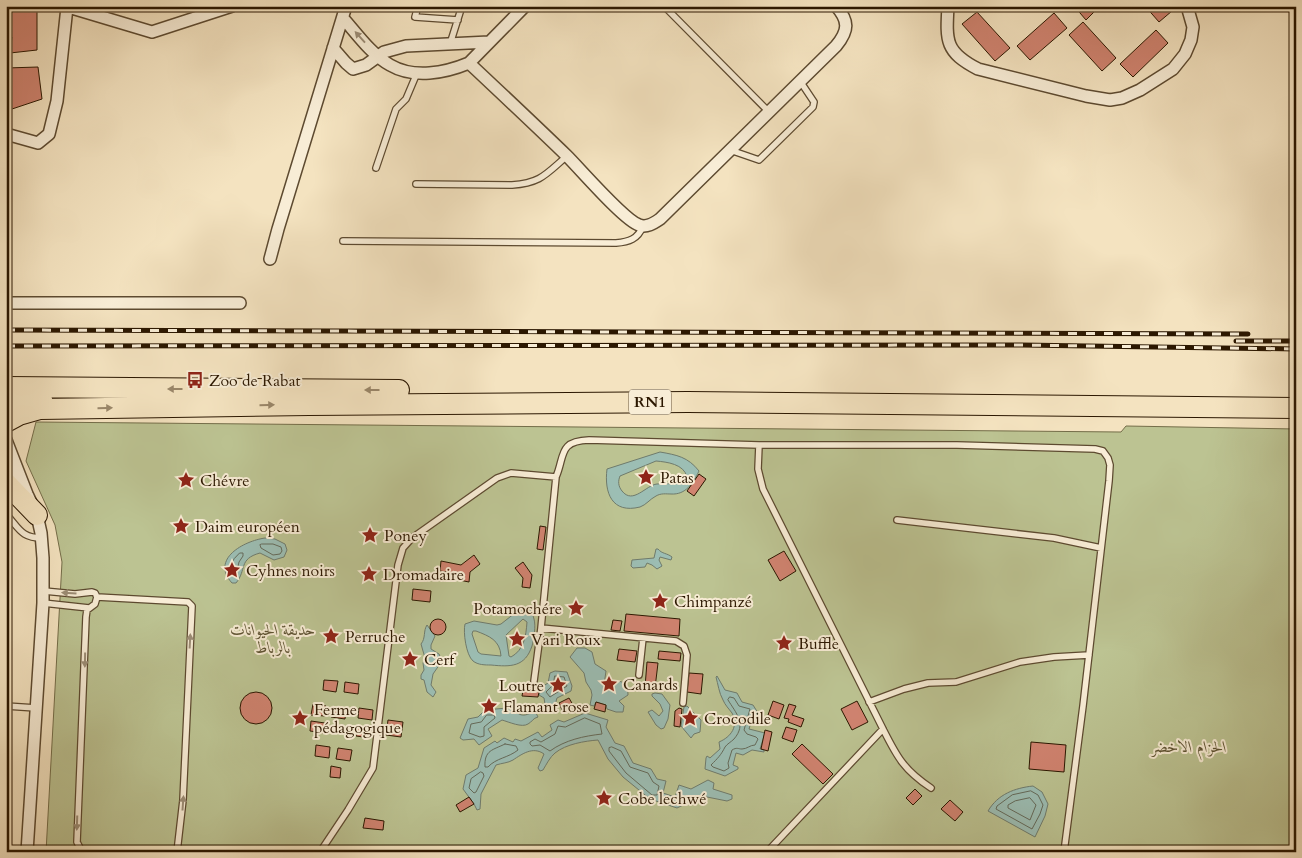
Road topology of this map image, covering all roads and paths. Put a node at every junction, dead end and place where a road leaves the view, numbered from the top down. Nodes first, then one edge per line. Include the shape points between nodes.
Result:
1 (232, 6) edge
2 (346, 6) edge
3 (418, 6) edge
4 (462, 6) edge
5 (525, 6) edge
6 (664, 6) edge
7 (836, 6) edge
8 (948, 6) edge
9 (1187, 6) edge
10 (1271, 6) edge
11 (66, 7) edge
12 (1296, 9) edge
13 (343, 18) junction
14 (458, 20) junction
15 (489, 42) junction
16 (450, 44) junction
17 (333, 48) junction
18 (378, 55) junction
19 (469, 63) junction
20 (417, 73) junction
21 (800, 81) junction
22 (769, 112) junction
23 (6, 134) edge
24 (730, 150) junction
25 (567, 156) junction
26 (376, 168) dead end
27 (416, 184) dead end
28 (643, 226) junction
29 (343, 241) dead end
30 (270, 259) dead end
31 (6, 303) edge
32 (240, 303) dead end
33 (6, 387) edge
34 (106, 388) junction
35 (1296, 397) edge
36 (6, 402) edge
37 (1296, 408) edge
38 (6, 422) edge
39 (6, 440) edge
40 (759, 445) junction
41 (6, 469) edge
42 (556, 478) junction
43 (6, 483) edge
44 (27, 494) junction
45 (6, 514) edge
46 (37, 515) junction
47 (897, 520) dead end
48 (42, 538) junction
49 (1101, 548) junction
50 (44, 591) junction
51 (96, 595) junction
52 (43, 603) junction
53 (88, 610) junction
54 (541, 628) junction
55 (643, 638) junction
56 (1089, 655) junction
57 (639, 675) dead end
58 (534, 681) dead end
59 (683, 702) dead end
60 (869, 702) junction
61 (6, 706) edge
62 (36, 708) junction
63 (883, 729) junction
64 (931, 788) dead end
65 (27, 852) edge
66 (82, 852) edge
67 (177, 852) edge
68 (320, 852) edge
69 (767, 852) edge
70 (1064, 852) edge

1 - 11 street via 152,32
2 - 13 street
3 - 14 lane via 415,16
4 - 14 lane
5 - 15 street
6 - 22 lane
7 - 21 street via 845,19 846,31 836,46
8 - 9 street via 951,49 966,63 978,69 1110,100 1140,90 1173,69 1191,40 1193,27
10 - 12 lane
11 - 23 street via 57,101 50,134 38,143
13 - 17 street
18 -> 13 street
14 - 16 lane
15 - 16 street
15 - 19 street
16 - 18 street via 406,46
17 - 18 street via 353,69 366,65
17 - 30 street
18 - 20 street via 404,72
19 - 20 street via 452,70
19 - 25 street
20 - 26 lane via 406,99 396,109
21 - 22 street
21 - 24 lane via 814,102 813,107 758,160
22 - 24 street
24 - 28 street via 660,219
25 - 27 lane via 543,177 528,184
25 - 28 street via 625,216
28 - 29 lane via 636,238 616,243
31 - 32 street
33 - 34 highway, RN1
35 -> 34 highway, RN1
34 - 36 highway via 62,398
38 -> 37 highway, RN1 via 40,409 309,404 688,402
39 - 44 street
40 - 42 lane via 581,440 564,449
40 - 49 lane via 957,444 1103,451 1110,465
40 - 60 lane via 758,469 763,489
41 - 44 street
42 - 54 lane
42 - 68 lane via 511,473 497,478 403,548 398,565 373,768
43 - 46 highway
44 - 46 street
45 - 48 lane via 26,536
46 - 48 street
47 - 49 lane via 1054,538
48 - 50 street
49 - 56 lane
51 -> 50 lane
50 - 52 street
51 - 53 lane via 95,604
67 -> 51 lane via 184,800 192,606 188,602
52 - 53 lane
52 - 62 street
53 -> 66 lane via 77,842
54 - 55 lane
54 - 58 lane
55 - 57 lane
55 - 59 lane via 676,641 684,646 687,655
56 - 60 lane via 1020,662 956,682 928,683 904,689
56 - 70 lane
60 - 63 lane
61 - 62 lane
62 - 65 street
63 - 64 lane via 903,764
63 - 69 lane

